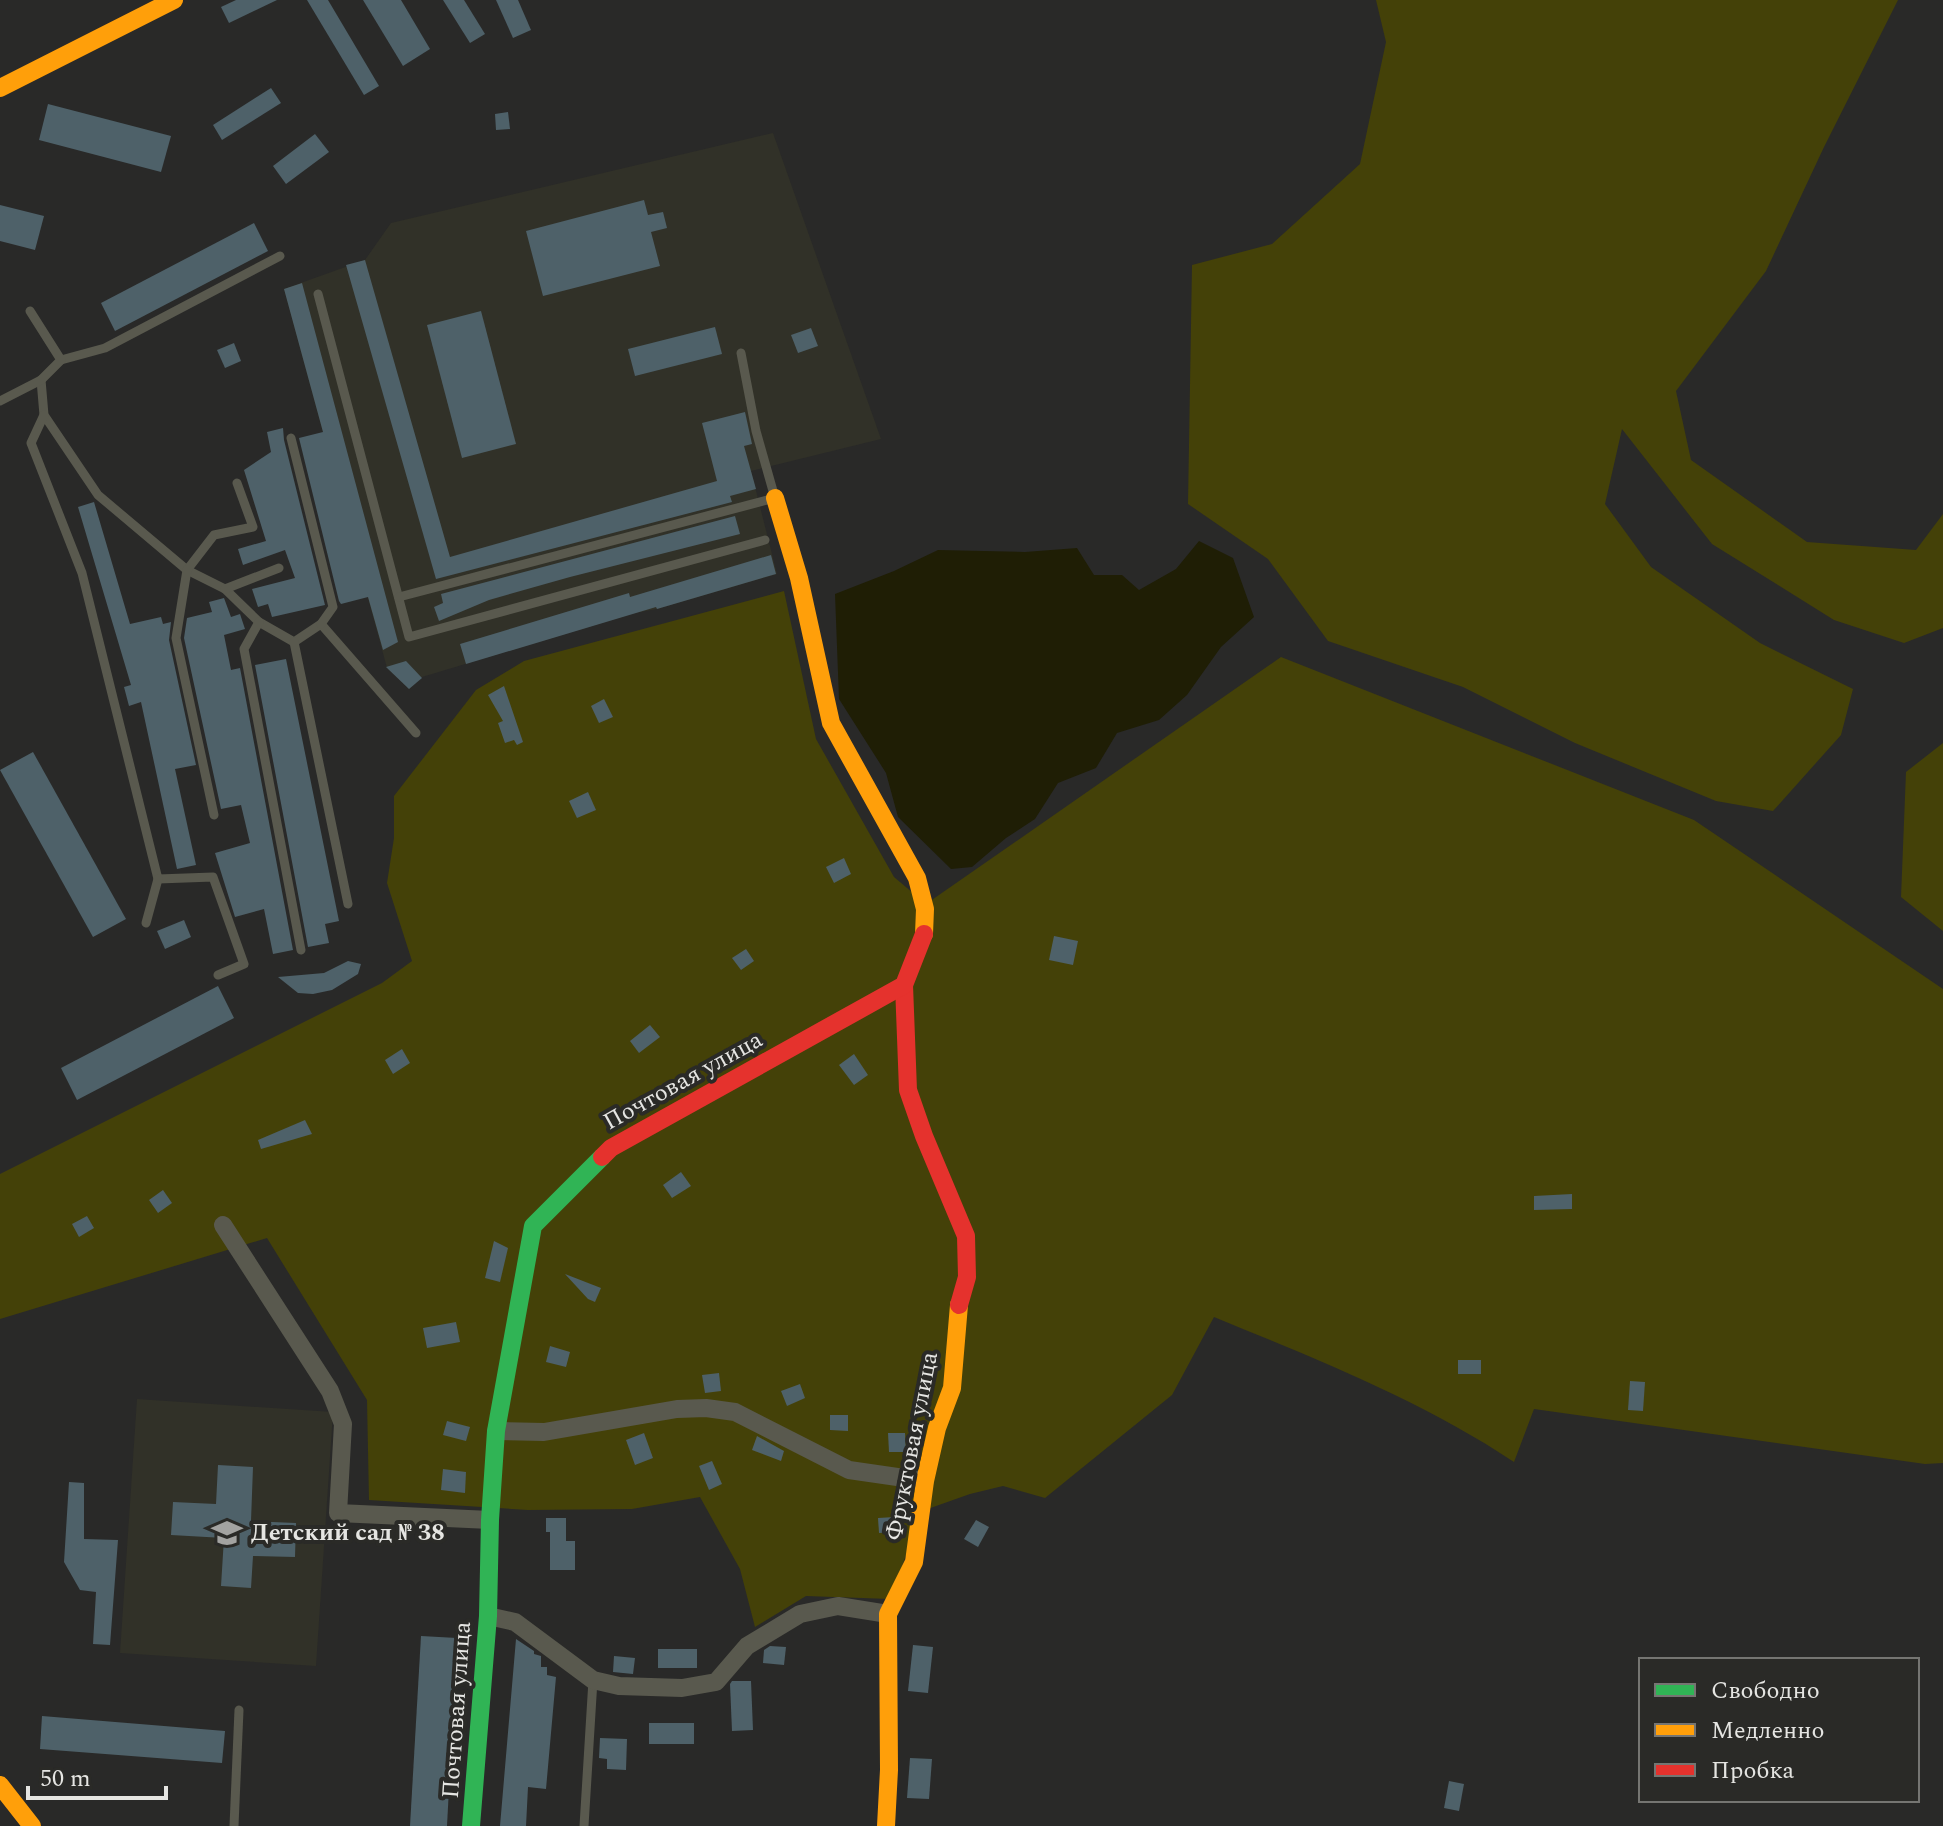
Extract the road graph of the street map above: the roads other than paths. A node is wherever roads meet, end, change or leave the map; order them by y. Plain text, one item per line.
1 (174, 0) edge
2 (0, 88) edge
3 (280, 256) dead end
4 (318, 294) dead end
5 (30, 311) dead end
6 (741, 353) dead end
7 (61, 360) junction
8 (41, 380) junction
9 (0, 401) edge
10 (44, 415) junction
11 (291, 438) dead end
12 (237, 483) dead end
13 (775, 498) junction
14 (765, 540) dead end
15 (279, 568) dead end
16 (187, 570) junction
17 (225, 589) junction
18 (399, 597) junction
19 (259, 622) junction
20 (321, 624) junction
21 (294, 642) junction
22 (416, 733) dead end
23 (214, 815) dead end
24 (158, 879) junction
25 (348, 904) dead end
26 (146, 923) dead end
27 (301, 950) dead end
28 (218, 975) dead end
29 (904, 985) junction
30 (223, 1225) dead end
31 (496, 1431) junction
32 (925, 1481) junction
33 (490, 1520) junction
34 (888, 1614) junction
35 (488, 1616) junction
36 (593, 1680) junction
37 (239, 1710) dead end
38 (0, 1785) edge
39 (32, 1826) edge
40 (234, 1826) edge
41 (471, 1826) edge
42 (584, 1826) edge
43 (886, 1826) edge

1 - 2 street
3 - 7 lane
4 - 18 lane
5 - 7 lane
6 - 13 lane
7 - 8 lane
8 - 9 lane
8 - 10 lane
10 - 16 lane
10 - 24 lane
11 - 20 lane
12 - 16 lane
13 - 18 lane
13 - 29 street
14 - 18 lane
15 - 17 lane
16 - 17 lane
16 - 23 lane
17 - 19 lane
19 - 21 lane
19 - 27 lane
20 - 21 lane
20 - 22 lane
21 - 25 lane
24 - 26 lane
24 - 28 lane
29 - 31 street, Почтовая улица
29 - 32 street, Фруктовая улица
30 - 33 street
31 - 32 street
31 - 33 street, Почтовая улица
32 - 34 street, Фруктовая улица
33 - 35 street, Почтовая улица
34 - 36 street
34 - 43 street, Фруктовая улица
35 - 36 street
35 - 41 street, Почтовая улица
36 - 42 lane
37 - 40 lane
38 - 39 street

